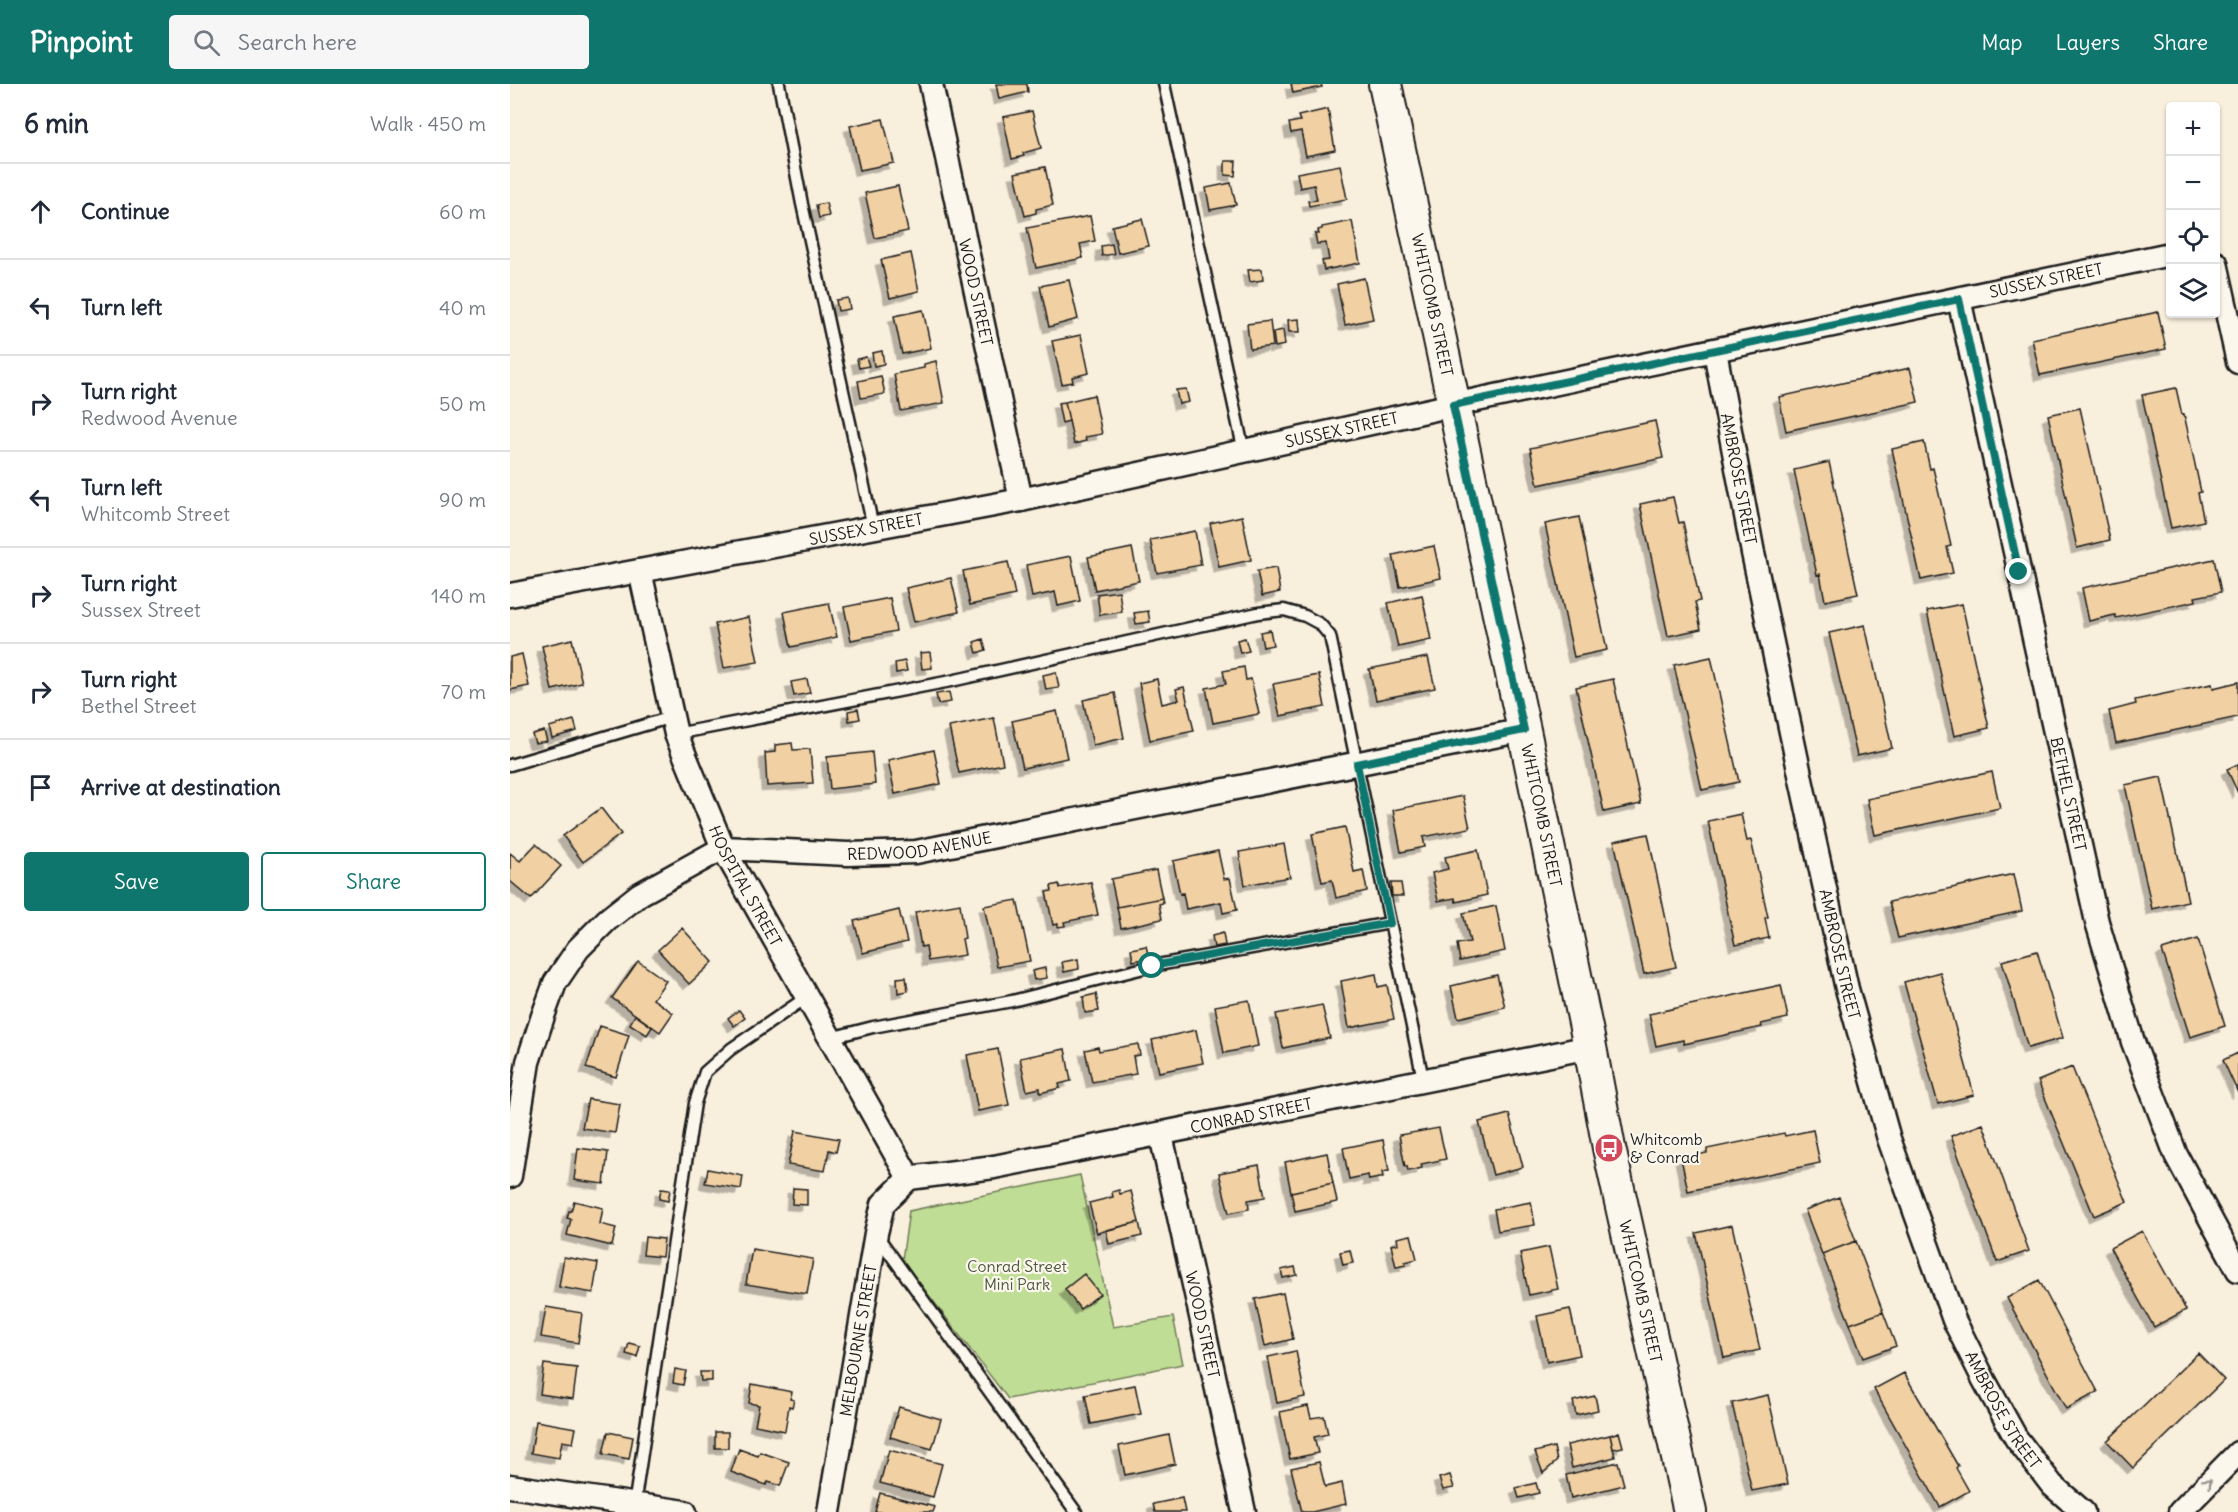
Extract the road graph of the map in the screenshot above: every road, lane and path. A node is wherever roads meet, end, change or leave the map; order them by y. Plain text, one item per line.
1 (779, 84) edge
2 (931, 84) edge
3 (1164, 84) edge
4 (1385, 84) edge
5 (2166, 255) edge
6 (2216, 264) edge
7 (1959, 299) junction
8 (1715, 351) junction
9 (2238, 362) edge
10 (1453, 405) junction
11 (1244, 452) junction
12 (1021, 500) junction
13 (873, 527) junction
14 (640, 571) junction
15 (510, 595) edge
16 (674, 726) junction
17 (1524, 730) junction
18 (1357, 764) junction
19 (510, 765) edge
20 (723, 849) junction
21 (1390, 923) junction
22 (807, 997) junction
23 (830, 1038) junction
24 (1590, 1047) junction
25 (1424, 1079) junction
26 (1161, 1134) junction
27 (510, 1176) edge
28 (909, 1178) junction
29 (876, 1233) junction
30 (2238, 1270) edge
31 (2238, 1453) edge
32 (510, 1485) edge
33 (634, 1508) edge
34 (685, 1512) edge
35 (829, 1512) edge
36 (1076, 1512) edge
37 (1244, 1512) edge
38 (1690, 1512) edge
39 (2083, 1512) edge
40 (2180, 1512) edge

1 - 13 lane
2 - 12 street, WOOD STREET
3 - 11 lane
4 - 10 street, WHITCOMB STREET
5 - 7 street, SUSSEX STREET
6 - 9 street
7 - 8 street, SUSSEX STREET
7 - 30 street, BETHEL STREET
8 - 10 street, SUSSEX STREET
8 - 39 street, AMBROSE STREET
10 - 11 street, SUSSEX STREET
10 - 17 street, WHITCOMB STREET
11 - 12 street, SUSSEX STREET
12 - 13 street, SUSSEX STREET
13 - 14 street, SUSSEX STREET
14 - 15 street, SUSSEX STREET
14 - 16 street, HOSPITAL STREET
16 - 18 lane
16 - 19 lane
16 - 20 street, HOSPITAL STREET
17 - 18 street, REDWOOD AVENUE
17 - 24 street, WHITCOMB STREET
18 - 20 street, REDWOOD AVENUE
18 - 21 lane
20 - 22 street, HOSPITAL STREET
20 - 27 street
21 - 23 lane
21 - 25 lane
22 - 23 street, HOSPITAL STREET
22 - 33 lane
23 - 28 street, HOSPITAL STREET
24 - 25 street, CONRAD STREET
24 - 38 street, WHITCOMB STREET
25 - 26 street, CONRAD STREET
26 - 28 street, CONRAD STREET
26 - 37 street, WOOD STREET
28 - 29 street, MELBOURNE STREET
29 - 35 street, MELBOURNE STREET
29 - 36 lane
40 -> 31 street
32 - 33 street
33 - 34 street

